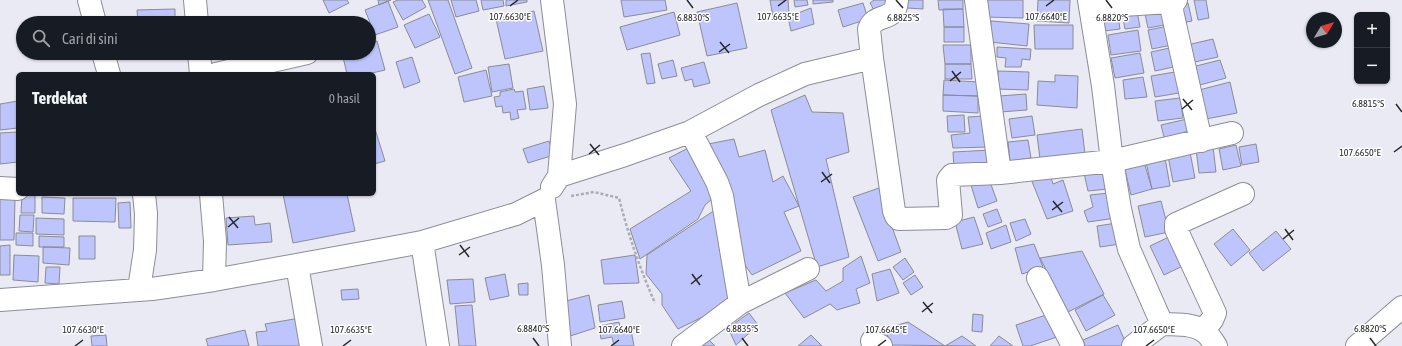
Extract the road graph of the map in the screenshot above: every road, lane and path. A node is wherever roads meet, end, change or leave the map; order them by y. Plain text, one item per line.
1 (89, 0) edge
2 (194, 0) edge
3 (552, 0) edge
4 (897, 0) edge
5 (976, 0) edge
6 (1173, 1) edge
7 (1089, 3) edge
8 (93, 16) edge
9 (196, 16) edge
10 (872, 58) junction
11 (105, 60) edge
12 (200, 60) edge
13 (277, 60) edge
14 (108, 72) edge
15 (201, 72) edge
16 (225, 72) edge
17 (1232, 133) dead end
18 (1201, 141) junction
19 (696, 142) dead end
20 (1112, 161) junction
21 (1000, 173) junction
22 (559, 176) junction
23 (0, 188) edge
24 (16, 189) edge
25 (1243, 194) dead end
26 (144, 196) edge
27 (211, 196) edge
28 (544, 200) junction
29 (422, 242) junction
30 (297, 265) junction
31 (808, 269) dead end
32 (1038, 278) dead end
33 (214, 280) junction
34 (139, 289) junction
35 (0, 300) edge
36 (655, 303) dead end
37 (740, 303) junction
38 (1402, 307) edge
39 (1162, 324) junction
40 (1209, 338) edge
41 (311, 346) edge
42 (438, 346) edge
43 (560, 346) edge
44 (684, 346) edge
45 (1073, 346) edge
46 (1133, 346) edge
47 (1357, 346) edge

1 - 8 street
2 - 9 street
3 - 22 street
4 - 10 street
5 - 21 street
6 - 7 street
6 - 18 street
7 - 20 street
10 - 21 street
10 - 22 street
11 - 14 street
12 - 15 street
13 - 16 street
17 - 18 street
18 - 20 street
19 - 37 street
20 - 21 street
20 - 39 street
22 - 28 street
23 - 24 street
25 - 40 street
26 - 34 street
27 - 33 street
28 - 29 street
28 - 36 path
28 - 43 street
29 - 30 street
29 - 42 street
30 - 33 street
30 - 41 street
31 - 37 street
32 - 45 street
33 - 34 street
34 - 35 street
37 - 44 street
38 - 47 street
39 - 40 street
39 - 46 street

